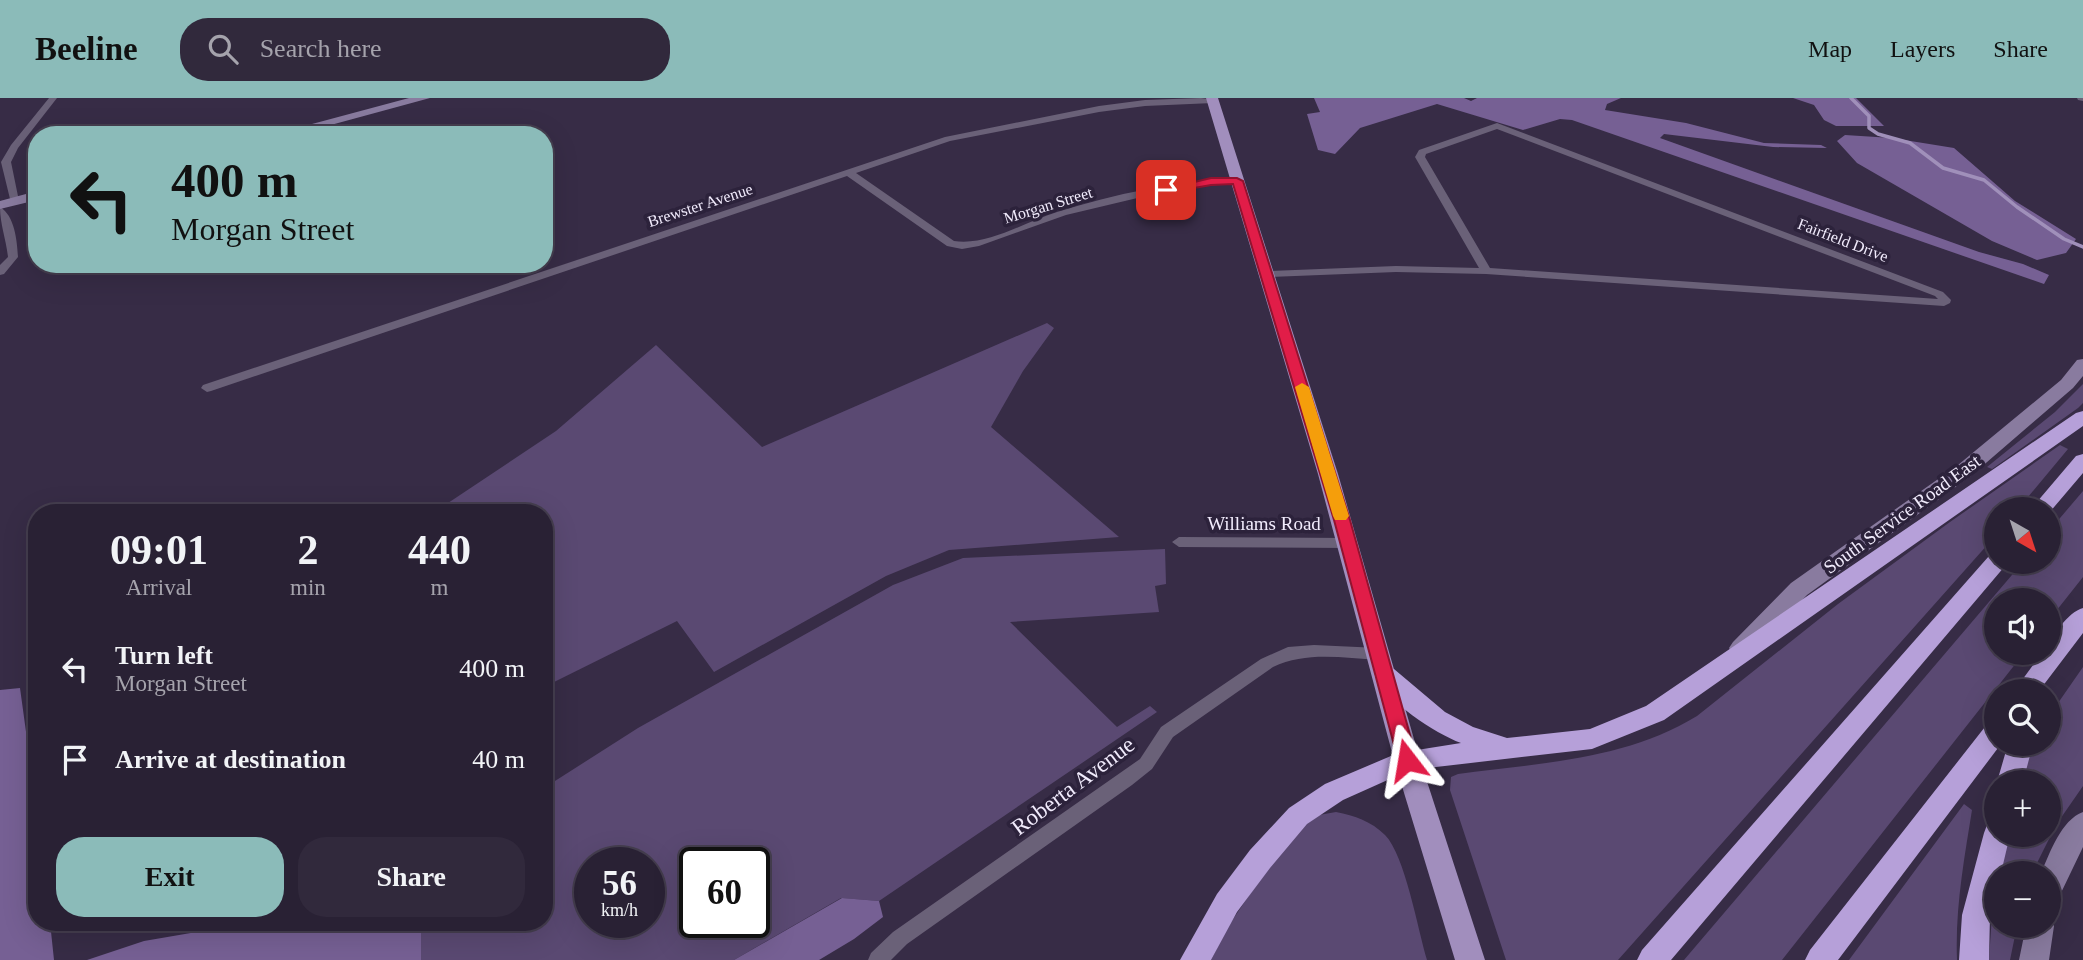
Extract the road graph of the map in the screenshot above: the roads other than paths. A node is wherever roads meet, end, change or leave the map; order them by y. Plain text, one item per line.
1 (53, 98) edge
2 (424, 98) edge
3 (1212, 99) edge
4 (31, 126) edge
5 (313, 126) edge
6 (28, 129) edge
7 (848, 172) junction
8 (1237, 181) junction
9 (28, 197) edge
10 (7, 203) edge
11 (0, 210) edge
12 (553, 271) edge
13 (1486, 271) junction
14 (0, 272) edge
15 (548, 273) edge
16 (1268, 274) junction
17 (2083, 364) edge
18 (207, 388) dead end
19 (2083, 416) edge
20 (2083, 460) edge
21 (2051, 497) edge
22 (1179, 542) dead end
23 (1349, 543) junction
24 (1986, 574) edge
25 (2083, 616) edge
26 (1383, 665) junction
27 (1723, 667) junction
28 (2038, 679) edge
29 (1516, 747) junction
30 (1984, 747) edge
31 (1407, 760) junction
32 (2083, 824) edge
33 (1993, 847) edge
34 (2060, 861) edge
35 (2038, 938) edge
36 (1469, 957) edge
37 (878, 960) edge
38 (1195, 960) edge
39 (1652, 960) edge
40 (1820, 960) edge
41 (1974, 960) edge
42 (2034, 960) edge

1 - 4 street
2 - 5 main road
3 - 7 street, Brewster Avenue
3 - 8 main road
6 - 10 street
7 - 8 street, Morgan Street
7 - 12 street, Brewster Avenue
8 - 16 main road
9 - 10 main road
11 - 14 street
13 - 13 street, Fairfield Drive
13 - 16 street, Fairfield Drive
15 - 18 street, Brewster Avenue
16 - 23 main road
17 - 27 main road, South Service Road East
19 - 27 highway
20 - 21 highway
22 - 23 street, Williams Road
23 - 26 main road
24 - 39 highway
25 - 28 highway
26 - 29 highway
26 - 31 main road
26 - 37 street, Roberta Avenue
27 - 29 highway
29 - 31 highway
30 - 40 highway
31 - 36 main road
31 - 38 highway
32 - 34 main road
33 - 41 highway
35 - 42 main road

